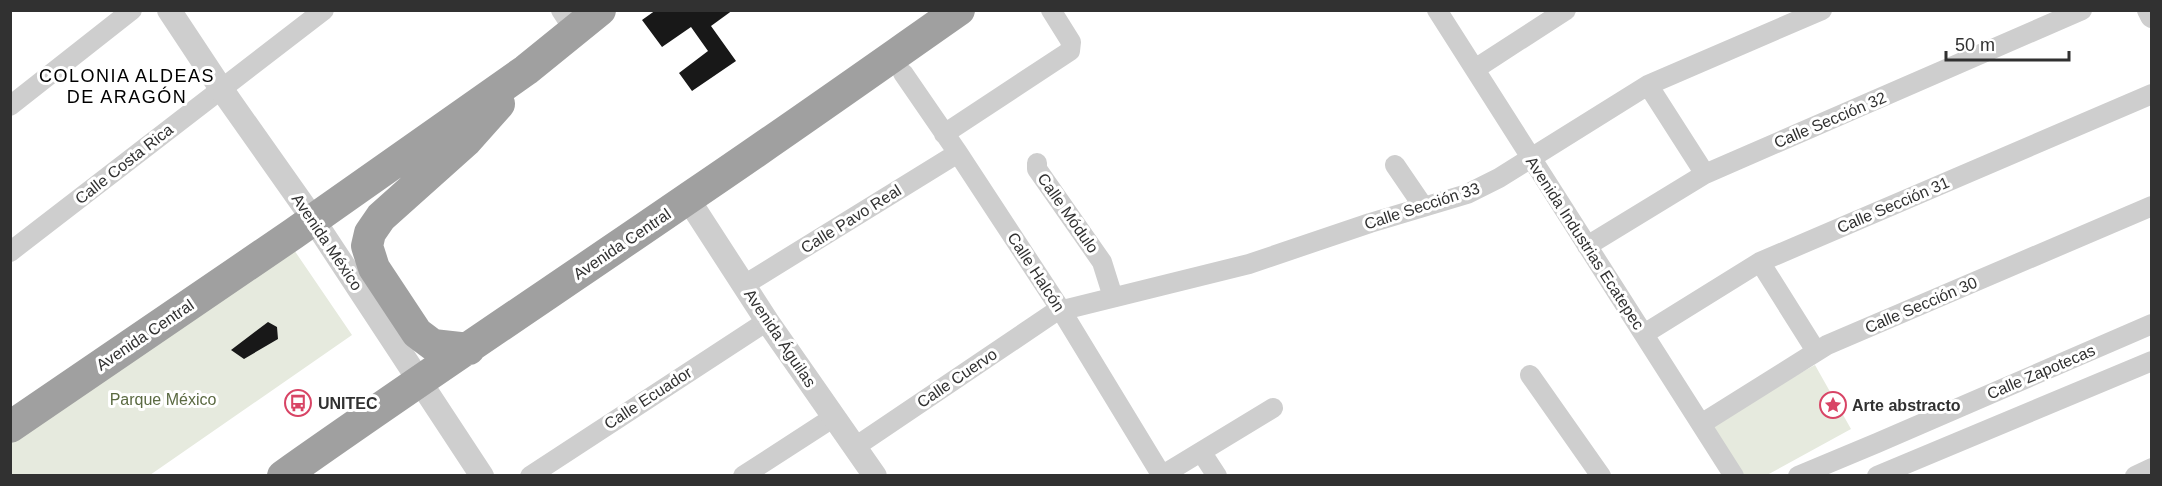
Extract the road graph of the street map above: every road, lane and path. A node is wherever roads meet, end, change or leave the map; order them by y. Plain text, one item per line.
1 (132, 10) edge
2 (169, 10) edge
3 (324, 10) edge
4 (600, 10) edge
5 (959, 10) edge
6 (1051, 10) edge
7 (1437, 10) edge
8 (1566, 10) edge
9 (1822, 10) edge
10 (2082, 10) edge
11 (2149, 10) edge
12 (2151, 16) edge
13 (568, 20) edge
14 (1475, 69) junction
15 (526, 70) junction
16 (903, 74) dead end
17 (1648, 85) junction
18 (222, 90) junction
19 (2151, 94) edge
20 (10, 106) edge
21 (944, 134) junction
22 (958, 153) junction
23 (1531, 158) junction
24 (1037, 163) dead end
25 (1395, 165) dead end
26 (1705, 174) junction
27 (688, 199) junction
28 (1423, 206) junction
29 (2151, 206) edge
30 (313, 219) junction
31 (1587, 246) junction
32 (10, 252) edge
33 (1760, 262) junction
34 (744, 285) junction
35 (1113, 297) junction
36 (1061, 310) junction
37 (767, 321) junction
38 (2151, 324) edge
39 (1644, 334) junction
40 (469, 349) junction
41 (1816, 351) junction
42 (2151, 361) edge
43 (1530, 375) dead end
44 (419, 380) junction
45 (1272, 408) dead end
46 (834, 417) junction
47 (14, 418) edge
48 (1701, 424) junction
49 (1877, 443) junction
50 (855, 447) junction
51 (1202, 453) junction
52 (2151, 468) edge
53 (1889, 473) edge
54 (1162, 475) edge
55 (283, 476) edge
56 (482, 476) edge
57 (530, 476) edge
58 (743, 476) edge
59 (875, 476) edge
60 (1217, 476) edge
61 (1601, 476) edge
62 (1734, 476) edge
63 (1798, 476) edge
64 (2135, 476) edge

1 - 20 street
2 - 18 street, Avenida México
3 - 18 street, Calle Costa Rica
4 - 13 highway, Avenida Central
5 - 27 highway, Avenida Central
6 - 21 street
7 - 14 street, Avenida Industrias Ecatepec
8 - 14 street
9 - 17 street, Calle Sección 33
10 - 26 street, Calle Sección 32
11 - 12 street
13 - 15 highway, Avenida Central
14 - 23 street, Avenida Industrias Ecatepec
15 - 30 highway, Avenida Central
15 - 40 highway
16 - 21 street, Calle Halcón
17 - 23 street, Calle Sección 33
17 - 26 street
18 - 30 street, Avenida México
18 - 32 street, Calle Costa Rica
19 - 33 street, Calle Sección 31
21 - 22 street, Calle Halcón
22 - 34 street, Calle Pavo Real
22 - 36 street, Calle Halcón
23 - 28 street, Calle Sección 33
23 - 31 street, Avenida Industrias Ecatepec
24 - 35 street, Calle Módulo
25 - 28 street
26 - 31 street, Calle Sección 32
27 - 34 street, Avenida Águilas
27 - 40 highway, Avenida Central
28 - 35 street, Calle Sección 33
29 - 41 street, Calle Sección 30
30 - 44 street, Avenida México
30 - 47 highway, Avenida Central
31 - 39 street, Avenida Industrias Ecatepec
33 - 39 street, Calle Sección 31
33 - 41 street
34 - 37 street, Avenida Águilas
35 - 36 street, Calle Sección 33
36 - 50 street, Calle Cuervo
36 - 54 street, Calle Halcón
37 - 46 street, Avenida Águilas
37 - 57 street, Calle Ecuador
38 - 49 street, Calle Zapotecas
39 - 48 street, Avenida Industrias Ecatepec
40 - 44 highway, Avenida Central
41 - 48 street, Calle Sección 30
42 - 53 street, Calle Zapotecas
43 - 61 street
44 - 55 highway, Avenida Central
44 - 56 street, Avenida México
45 - 51 street
46 - 50 street, Avenida Águilas
46 - 58 street
48 - 62 street, Avenida Industrias Ecatepec
49 - 53 street
49 - 63 street, Calle Zapotecas
50 - 59 street, Avenida Águilas
51 - 54 street
51 - 60 street
52 - 64 street

